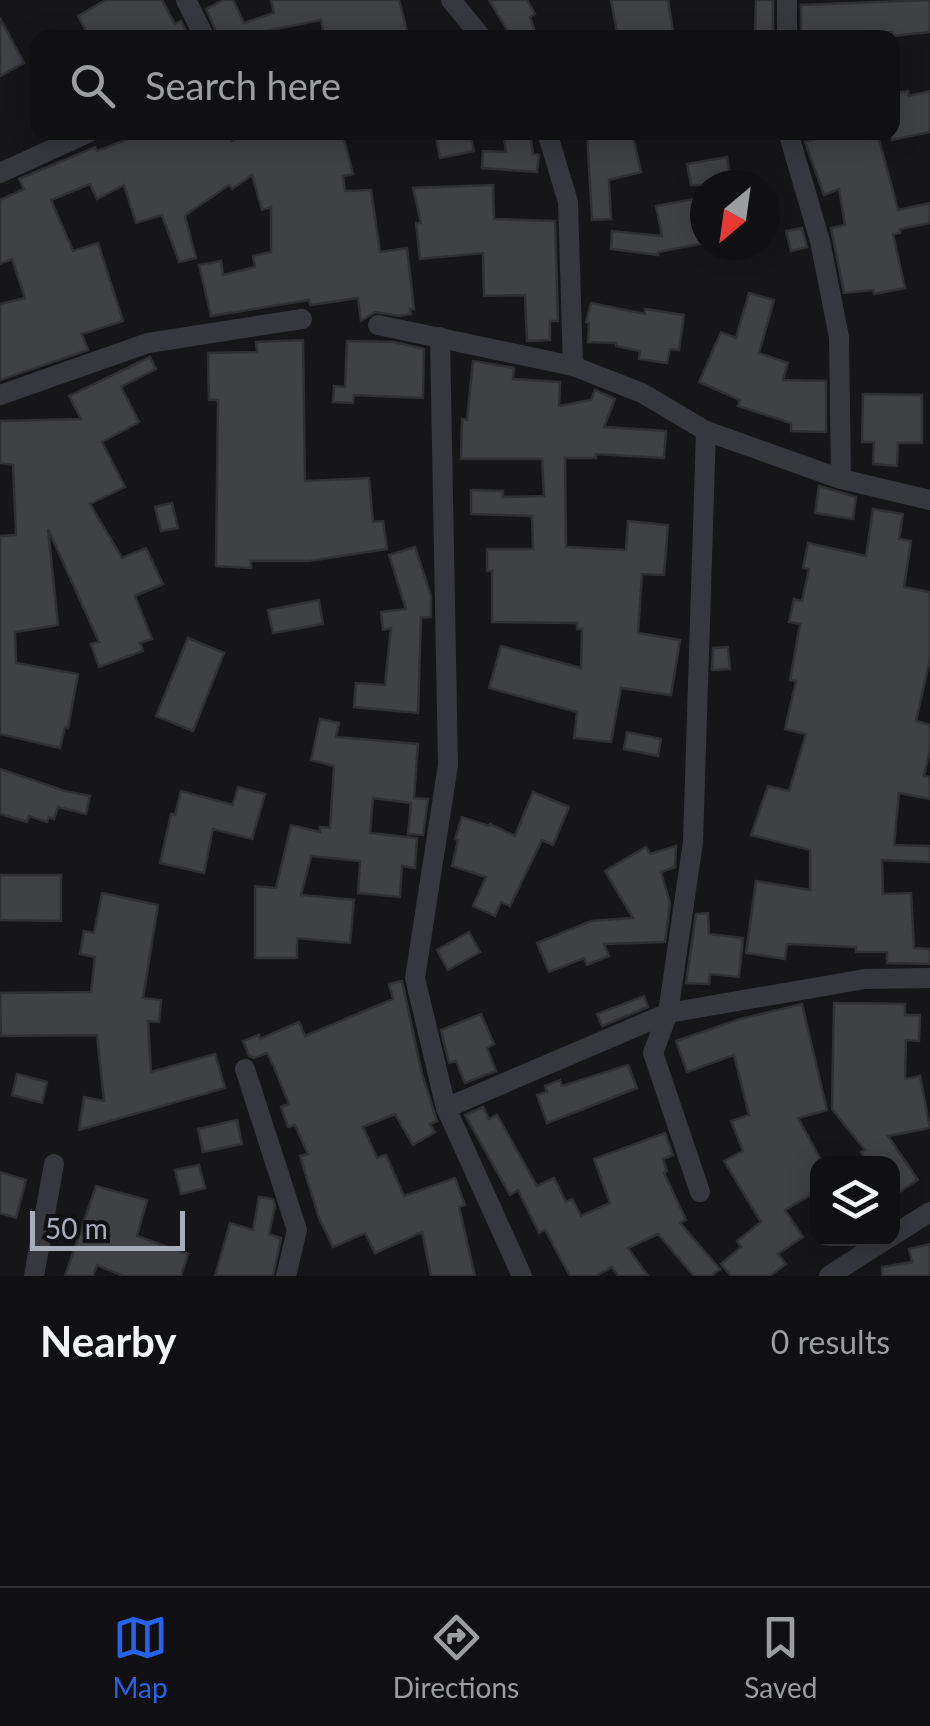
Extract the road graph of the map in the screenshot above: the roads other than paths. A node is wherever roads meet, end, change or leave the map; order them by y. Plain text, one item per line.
1 (186, 0) edge
2 (451, 0) edge
3 (786, 0) edge
4 (201, 30) edge
5 (475, 30) edge
6 (787, 30) edge
7 (73, 140) edge
8 (549, 140) edge
9 (790, 140) edge
10 (0, 174) edge
11 (302, 319) dead end
12 (378, 325) dead end
13 (440, 337) junction
14 (573, 366) junction
15 (0, 395) edge
16 (706, 431) junction
17 (840, 479) junction
18 (930, 500) edge
19 (930, 978) edge
20 (668, 1013) junction
21 (245, 1069) dead end
22 (446, 1108) junction
23 (54, 1164) dead end
24 (700, 1192) dead end
25 (930, 1212) edge
26 (900, 1231) edge
27 (876, 1246) edge
28 (34, 1276) edge
29 (286, 1276) edge
30 (522, 1276) edge
31 (828, 1276) edge

1 - 4 street
2 - 5 street
3 - 6 street
7 - 10 street
8 - 14 street
9 - 17 street
11 - 15 street
12 - 13 street
13 - 14 street
13 - 22 street
14 - 16 street
16 - 17 street
16 - 20 street
17 - 18 street
19 - 20 street
20 - 22 street
20 - 24 street
21 - 29 street
22 - 30 street
23 - 28 street
25 - 26 street
27 - 31 street

